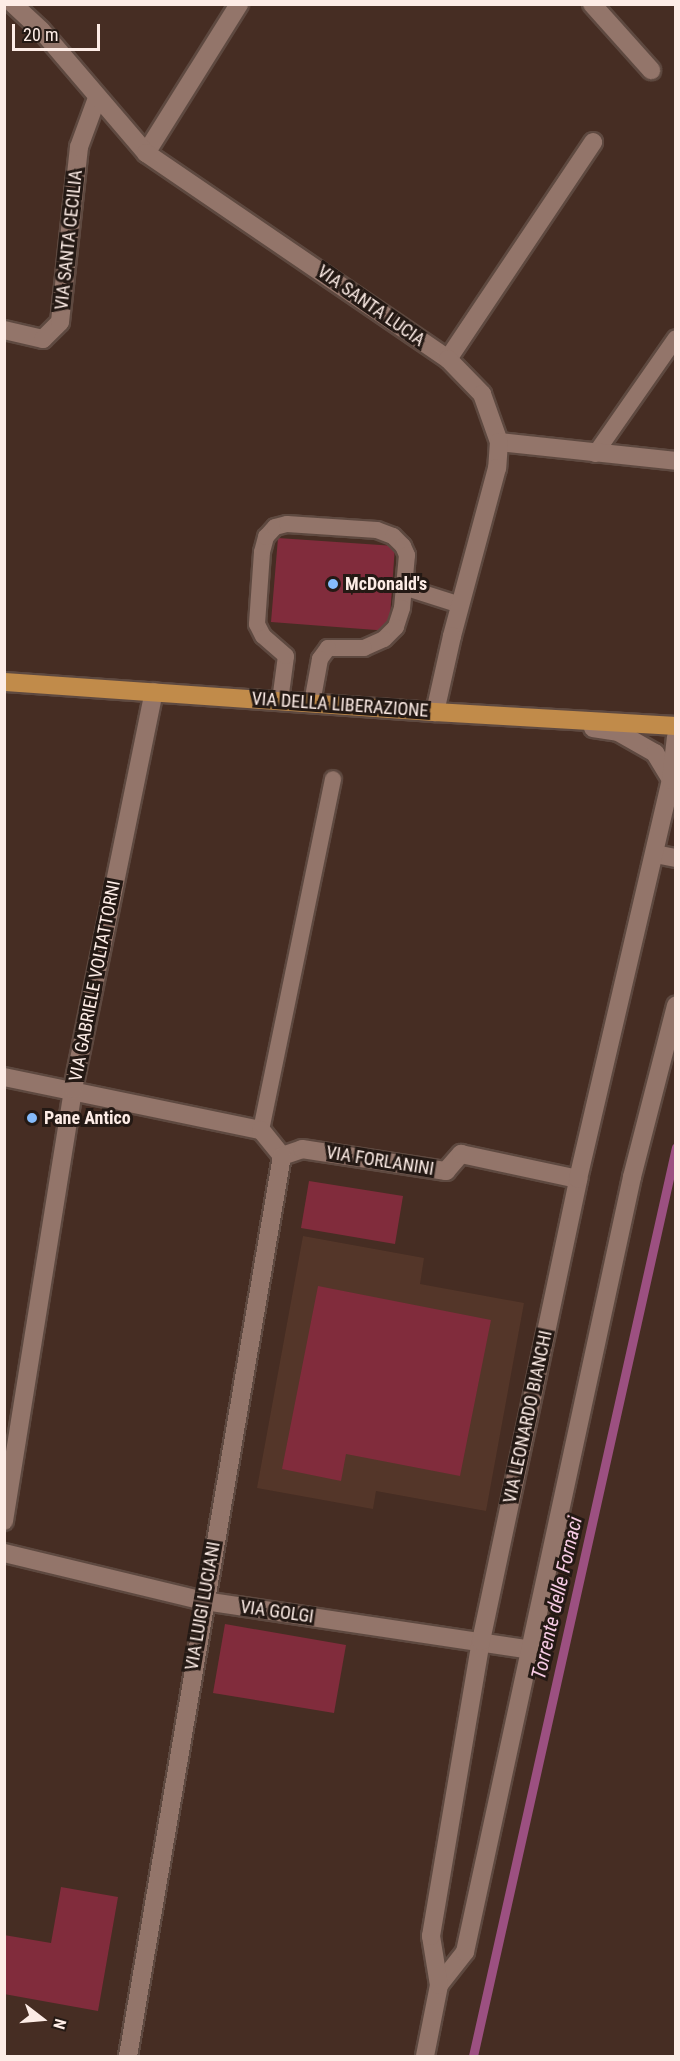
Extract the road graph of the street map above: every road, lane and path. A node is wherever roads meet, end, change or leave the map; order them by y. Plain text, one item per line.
1 (13, 4) edge
2 (239, 4) edge
3 (592, 4) edge
4 (651, 70) dead end
5 (97, 98) junction
6 (593, 142) dead end
7 (146, 153) junction
8 (4, 330) edge
9 (675, 338) edge
10 (448, 359) junction
11 (499, 442) junction
12 (595, 454) junction
13 (675, 461) edge
14 (404, 587) junction
15 (460, 605) junction
16 (4, 682) edge
17 (154, 692) junction
18 (280, 701) junction
19 (312, 703) junction
20 (435, 712) junction
21 (535, 718) junction
22 (675, 726) edge
23 (675, 737) edge
24 (333, 779) dead end
25 (671, 780) junction
26 (655, 854) junction
27 (675, 858) edge
28 (675, 1006) edge
29 (4, 1077) edge
30 (73, 1089) junction
31 (261, 1130) junction
32 (282, 1156) junction
33 (578, 1179) junction
34 (4, 1521) edge
35 (4, 1552) edge
36 (204, 1601) junction
37 (481, 1641) junction
38 (531, 1650) junction
39 (440, 1985) junction
40 (128, 2056) edge
41 (425, 2056) edge

1 - 5 street, VIA SANTA LUCIA
2 - 7 street
3 - 4 street
5 - 7 street, VIA SANTA LUCIA
5 - 8 street, VIA SANTA CECILIA
6 - 10 street
7 - 10 street, VIA SANTA LUCIA
9 - 12 lane
10 - 11 street, VIA SANTA LUCIA
11 - 12 street
11 - 15 street, VIA SANTA LUCIA
12 - 13 street
14 - 15 lane
14 - 18 lane
14 - 19 lane
15 - 20 street, VIA SANTA LUCIA
16 - 17 main road, VIA DELLA LIBERAZIONE
17 - 18 main road, VIA DELLA LIBERAZIONE
17 - 30 street, VIA GABRIELE VOLTATTORNI
18 - 19 main road, VIA DELLA LIBERAZIONE
19 - 20 main road, VIA DELLA LIBERAZIONE
20 - 21 main road, VIA DELLA LIBERAZIONE
21 - 22 main road, VIA DELLA LIBERAZIONE
21 - 25 street
23 - 25 street, VIA LEONARDO BIANCHI
24 - 31 lane
25 - 26 street, VIA LEONARDO BIANCHI
26 - 27 street
26 - 33 street, VIA LEONARDO BIANCHI
28 - 38 street, VIA LEONARDO BIANCHI
29 - 30 street
30 - 31 street
30 - 34 street, VIA GABRIELE VOLTATTORNI
31 - 32 street
32 - 33 street, VIA FORLANINI
32 - 36 street, VIA LUIGI LUCIANI
33 - 37 street, VIA LEONARDO BIANCHI
35 - 36 street, VIA GOLGI
36 - 37 street, VIA GOLGI
36 - 40 street, VIA LUIGI LUCIANI
37 - 38 street, VIA GOLGI
37 - 39 street, VIA LEONARDO BIANCHI
38 - 39 street, VIA LEONARDO BIANCHI
39 - 41 street, VIA LEONARDO BIANCHI

